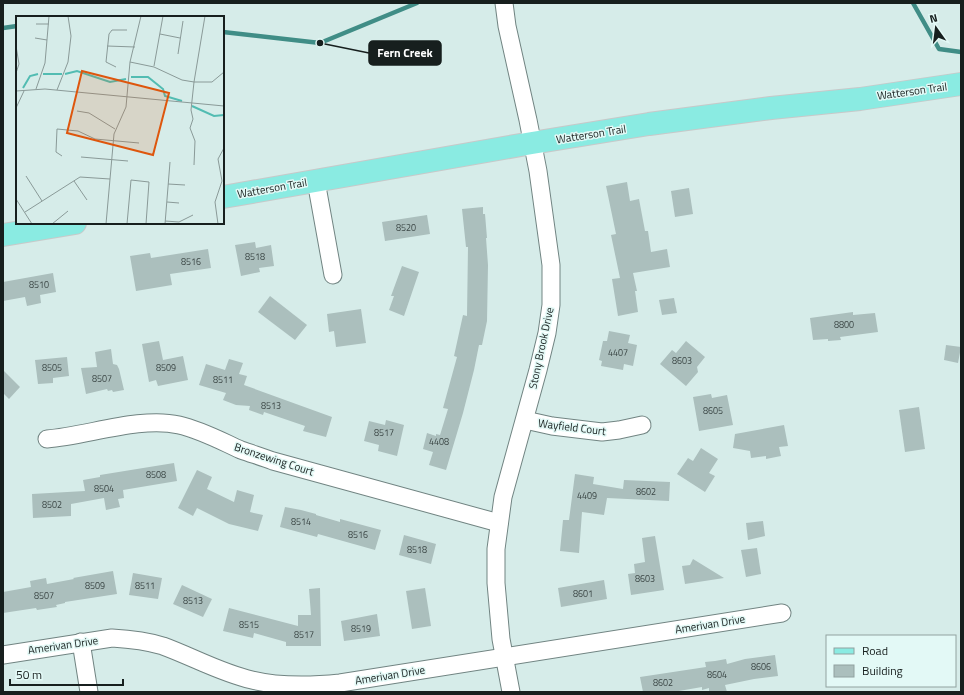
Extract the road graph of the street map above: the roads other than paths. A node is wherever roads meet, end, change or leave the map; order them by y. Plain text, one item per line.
1 (504, 3) edge
2 (961, 84) edge
3 (532, 143) junction
4 (316, 180) junction
5 (224, 197) edge
6 (69, 224) edge
7 (3, 235) edge
8 (333, 275) dead end
9 (525, 420) junction
10 (642, 425) dead end
11 (47, 440) dead end
12 (500, 524) junction
13 (782, 613) dead end
14 (81, 642) junction
15 (3, 655) edge
16 (505, 656) junction
17 (89, 692) edge
18 (511, 692) edge

1 - 3 street, Stony Brook Drive
2 - 3 main road, Watterson Trail
3 - 4 main road, Watterson Trail
3 - 9 street, Stony Brook Drive
4 - 5 main road, Watterson Trail
4 - 8 street
6 - 7 main road
9 - 10 street, Wayfield Court
9 - 12 street, Stony Brook Drive
11 - 12 street, Bronzewing Court
12 - 16 street, Stony Brook Drive
13 - 16 street, Amerivan Drive
14 - 15 street, Amerivan Drive
14 - 16 street, Amerivan Drive
14 - 17 street
16 - 18 street, Stony Brook Drive

